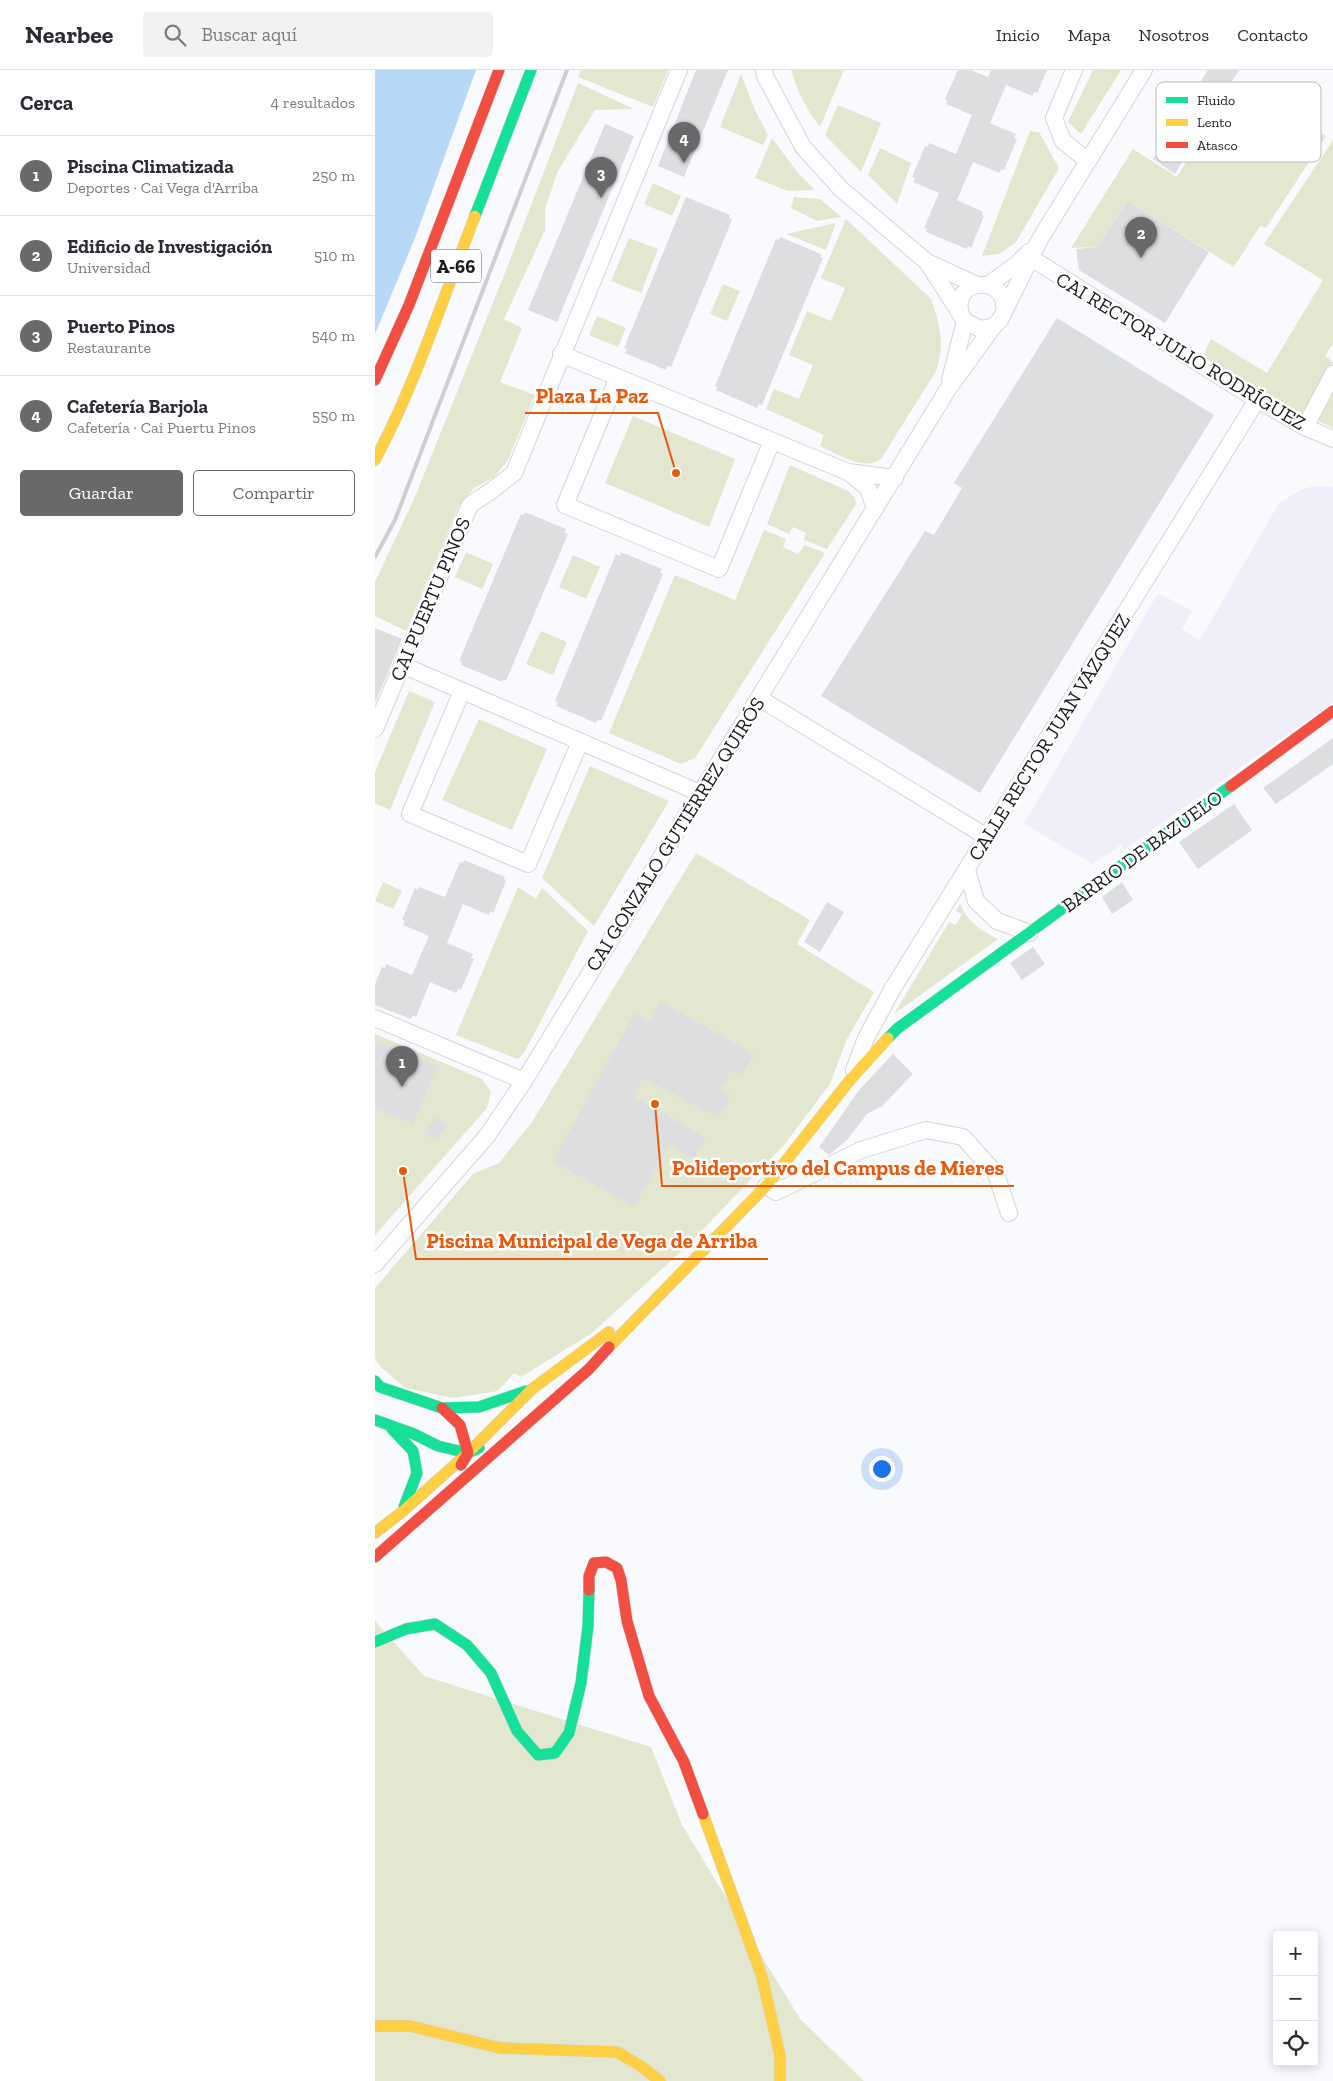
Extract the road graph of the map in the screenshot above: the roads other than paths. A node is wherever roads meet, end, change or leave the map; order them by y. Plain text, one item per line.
1 (499, 70) edge
2 (531, 70) edge
3 (679, 70) edge
4 (764, 70) edge
5 (1074, 70) edge
6 (1144, 70) edge
7 (1088, 161) junction
8 (1040, 239) junction
9 (1031, 258) junction
10 (927, 262) junction
11 (982, 285) junction
12 (1005, 310) junction
13 (963, 317) junction
14 (993, 326) junction
15 (561, 354) junction
16 (1333, 374) edge
17 (619, 377) junction
18 (375, 380) edge
19 (948, 389) junction
20 (1257, 400) junction
21 (1305, 428) junction
22 (1333, 439) edge
23 (772, 440) junction
24 (375, 460) edge
25 (849, 472) junction
26 (895, 478) junction
27 (875, 509) junction
28 (402, 665) junction
29 (462, 691) junction
30 (759, 698) junction
31 (1333, 712) edge
32 (375, 729) edge
33 (580, 742) junction
34 (700, 793) junction
35 (987, 838) junction
36 (967, 870) junction
37 (1030, 933) junction
38 (375, 1018) edge
39 (850, 1080) junction
40 (524, 1081) junction
41 (766, 1186) junction
42 (1009, 1213) dead end
43 (376, 1264) edge
44 (655, 1299) junction
45 (375, 1381) edge
46 (532, 1389) junction
47 (442, 1408) junction
48 (543, 1410) junction
49 (375, 1420) edge
50 (387, 1424) junction
51 (468, 1453) junction
52 (427, 1510) junction
53 (403, 1511) junction
54 (375, 1533) edge
55 (375, 1549) edge
56 (375, 1557) edge
57 (375, 1642) edge
58 (375, 2026) edge
59 (660, 2081) edge
60 (780, 2081) edge

1 - 18 main road, A-66
2 - 24 main road, A-66
3 - 15 street, CAI PUERTU PINOS
4 - 10 street
5 - 7 street
6 - 7 street
7 - 8 street
8 - 9 street, CAI GONZALO GUTIÉRREZ QUIRÓS
8 - 11 street
9 - 12 street, CAI GONZALO GUTIÉRREZ QUIRÓS
9 - 20 street, CAI RECTOR JULIO RODRÍGUEZ
10 - 11 street
10 - 13 street
11 - 12 street
11 - 13 street, CAI GONZALO GUTIÉRREZ QUIRÓS
12 - 14 street, CAI GONZALO GUTIÉRREZ QUIRÓS
13 - 14 street
13 - 19 street, CAI GONZALO GUTIÉRREZ QUIRÓS
14 - 19 street, CAI GONZALO GUTIÉRREZ QUIRÓS
15 - 17 street
15 - 28 street, CAI PUERTU PINOS
16 - 21 street
17 - 23 street
17 - 23 street
19 - 26 street, CAI GONZALO GUTIÉRREZ QUIRÓS
20 - 21 street, CAI RECTOR JULIO RODRÍGUEZ
20 - 35 street, CALLE RECTOR JUAN VÁZQUEZ
21 - 22 street, CAI RECTOR JULIO RODRÍGUEZ
23 - 25 street
25 - 26 street
25 - 27 street
26 - 27 street, CAI GONZALO GUTIÉRREZ QUIRÓS
27 - 30 street, CAI GONZALO GUTIÉRREZ QUIRÓS
28 - 29 street
28 - 32 street, CAI PUERTU PINOS
29 - 33 street
29 - 33 street
30 - 34 street, CAI GONZALO GUTIÉRREZ QUIRÓS
30 - 35 street
31 - 37 main road, BARRIO DE BAZUELO
33 - 34 street
34 - 40 street, CAI GONZALO GUTIÉRREZ QUIRÓS
35 - 36 street, CALLE RECTOR JUAN VÁZQUEZ
36 - 37 street
36 - 39 street, CALLE RECTOR JUAN VÁZQUEZ
37 - 39 main road, BARRIO DE BAZUELO
38 - 40 street
39 - 41 main road
40 - 43 street, CAI GONZALO GUTIÉRREZ QUIRÓS
41 - 42 street
41 - 44 main road
44 - 46 main road
44 - 48 main road
45 - 47 main road
46 - 47 main road
46 - 51 main road
47 - 51 main road
48 - 51 main road
48 - 52 main road
49 - 50 main road
50 - 51 main road
50 - 53 main road
51 - 52 main road
51 - 53 main road
52 - 56 main road
53 - 54 main road
53 - 55 main road
57 - 60 main road
58 - 59 main road

